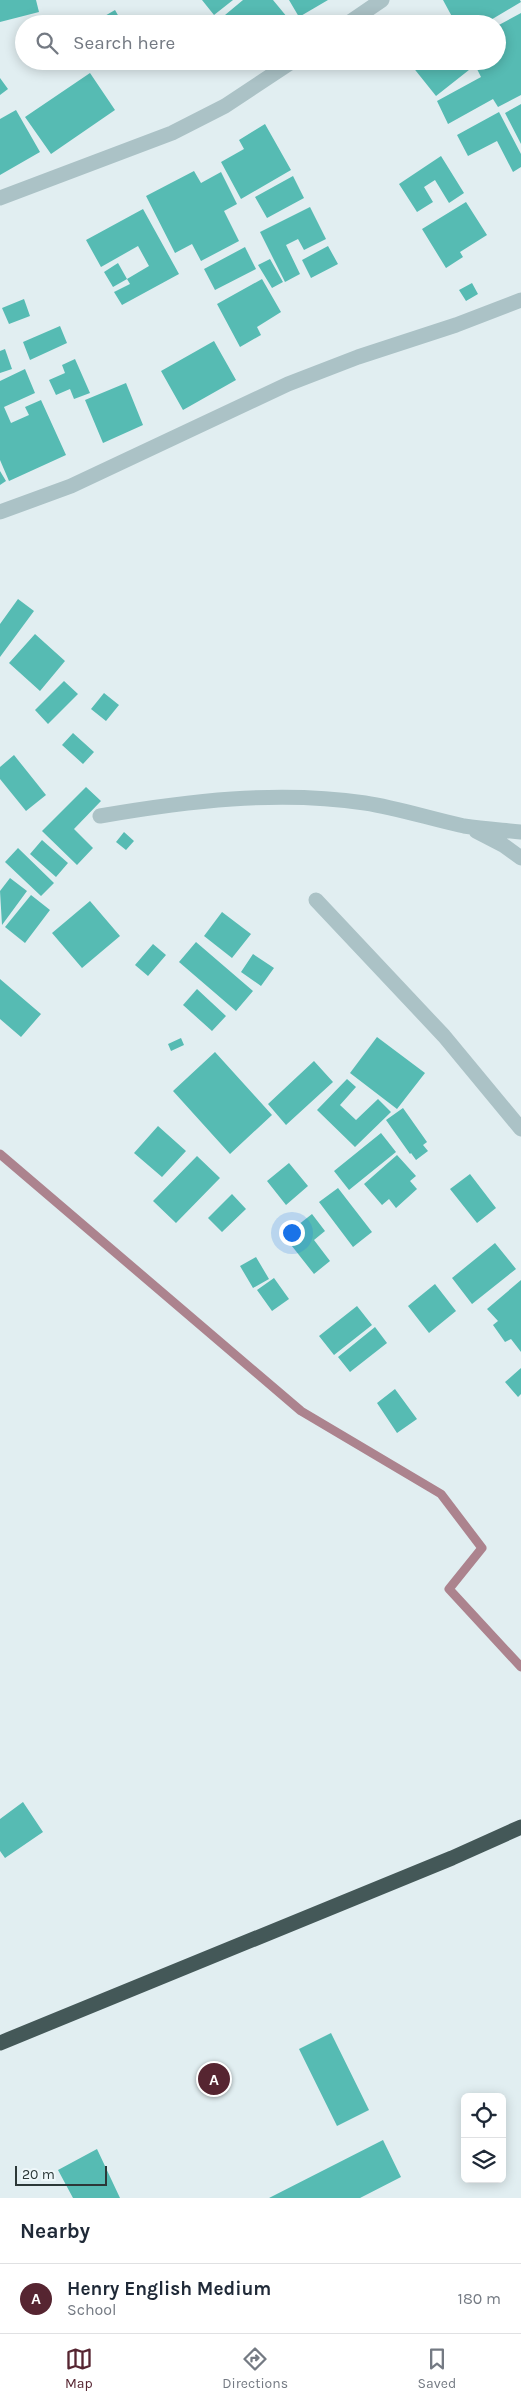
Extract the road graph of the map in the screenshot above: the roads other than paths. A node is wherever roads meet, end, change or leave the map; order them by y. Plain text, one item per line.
1 (382, 0) edge
2 (360, 15) edge
3 (280, 70) edge
4 (0, 198) edge
5 (521, 300) edge
6 (0, 512) edge
7 (100, 816) dead end
8 (466, 826) junction
9 (521, 832) edge
10 (521, 858) edge
11 (316, 900) dead end
12 (521, 1129) edge
13 (521, 1827) edge
14 (0, 2043) edge

1 - 2 street
3 - 4 street
5 - 6 street
7 - 8 street
8 - 9 street
8 - 10 street
11 - 12 street
13 - 14 highway

